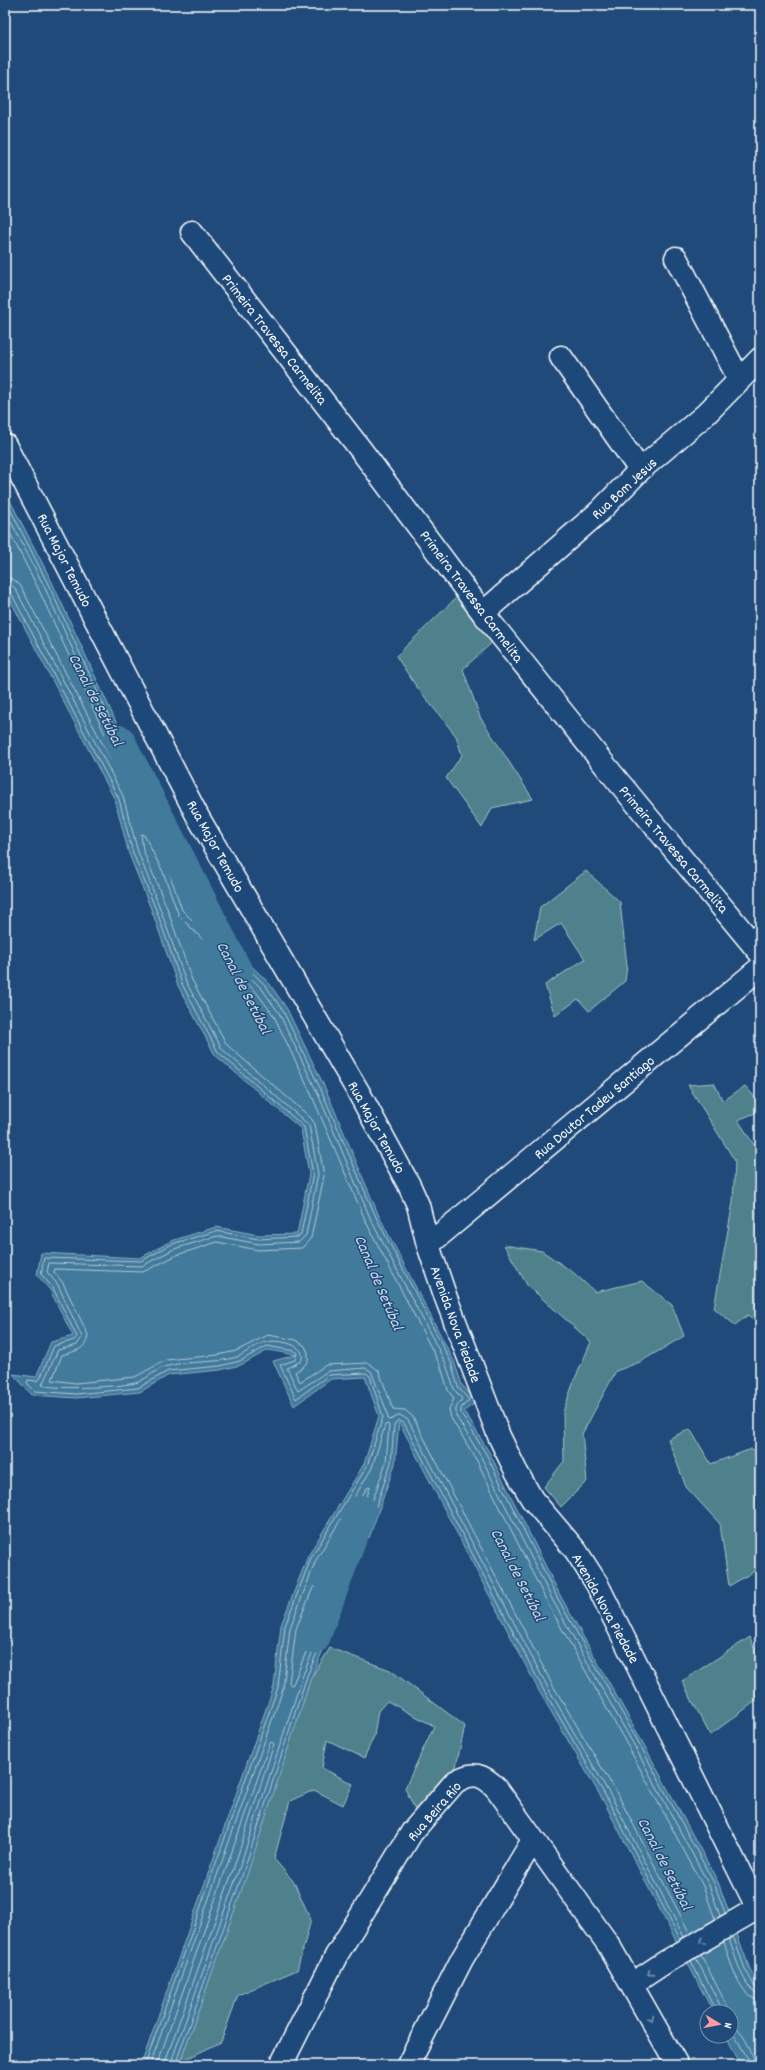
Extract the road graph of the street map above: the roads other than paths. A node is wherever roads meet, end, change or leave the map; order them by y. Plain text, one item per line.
1 (192, 232) dead end
2 (676, 258) dead end
3 (561, 357) dead end
4 (760, 359) edge
5 (739, 379) junction
6 (5, 445) edge
7 (640, 470) junction
8 (483, 613) junction
9 (760, 953) edge
10 (760, 968) edge
11 (428, 1245) junction
12 (533, 1840) junction
13 (759, 1910) edge
14 (632, 1984) junction
15 (281, 2065) edge
16 (408, 2065) edge
17 (677, 2065) edge

1 - 8 street, Primeira Travessa Carmelita
2 - 5 street
3 - 7 street
4 - 5 street, Rua Bom Jesus
5 - 7 street, Rua Bom Jesus
6 - 11 street, Rua Major Temudo
7 - 8 street, Rua Bom Jesus
8 - 9 street, Primeira Travessa Carmelita
10 - 11 street, Rua Doutor Tadeu Santiago
11 - 13 street, Avenida Nova Piedade
12 - 14 street, Rua Beira Rio
12 - 15 street, Rua Beira Rio
12 - 16 street
13 -> 14 street, Avenida Nova Piedade
14 -> 17 street

